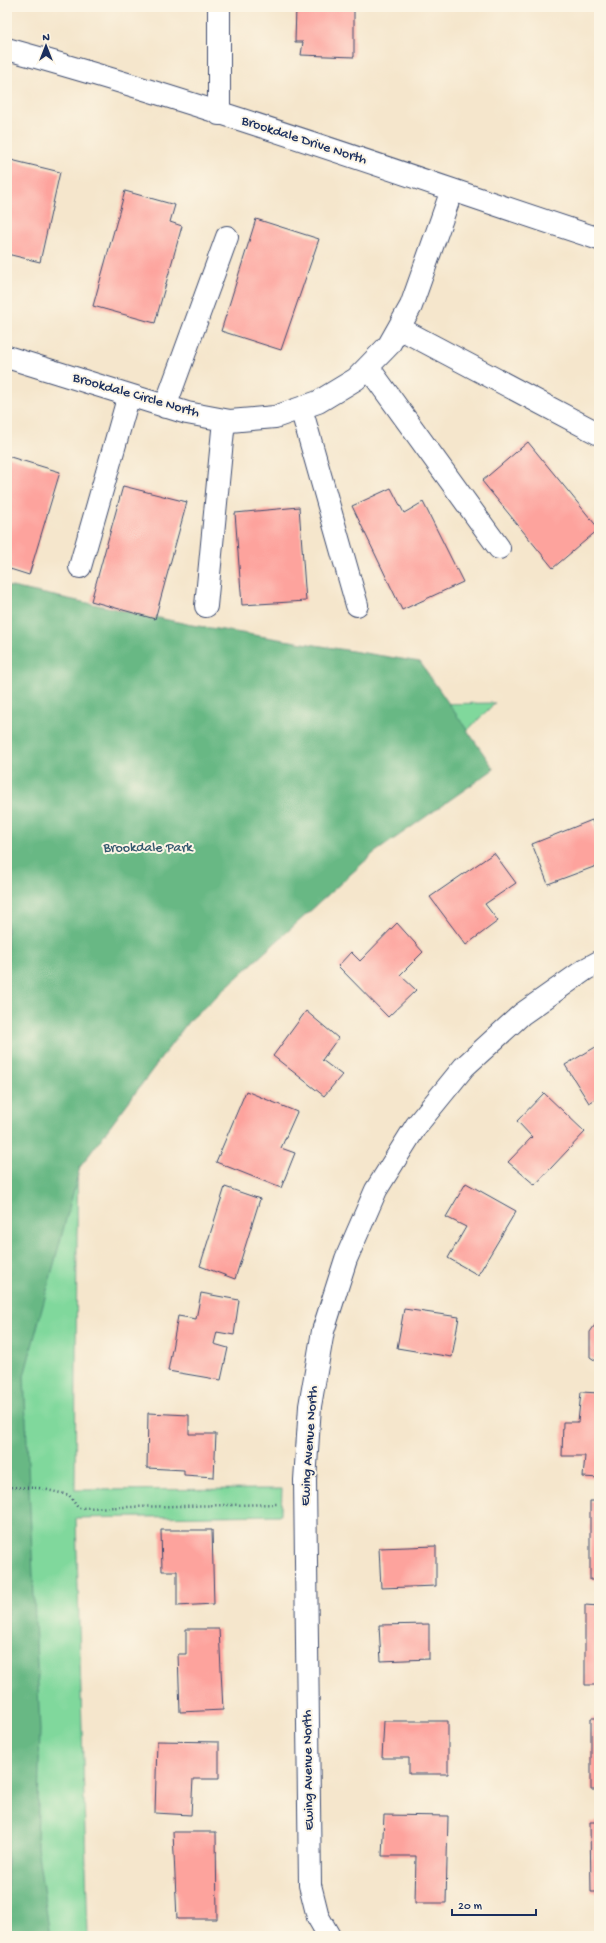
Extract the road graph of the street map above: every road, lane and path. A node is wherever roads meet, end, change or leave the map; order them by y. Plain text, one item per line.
1 (219, 7) edge
2 (7, 49) edge
3 (219, 114) junction
4 (452, 190) junction
5 (227, 237) dead end
6 (599, 239) edge
7 (399, 328) junction
8 (7, 357) edge
9 (368, 367) junction
10 (129, 395) junction
11 (165, 406) junction
12 (301, 408) junction
13 (224, 420) junction
14 (599, 434) edge
15 (499, 548) dead end
16 (80, 567) dead end
17 (357, 605) dead end
18 (206, 606) dead end
19 (599, 962) edge
20 (7, 1487) edge
21 (306, 1504) junction
22 (330, 1936) edge

1 - 3 street
2 - 3 street, Brookdale Drive North
3 - 4 street, Brookdale Drive North
4 - 6 street, Brookdale Drive North
4 - 7 street, Brookdale Circle North
5 - 11 street
7 - 9 street, Brookdale Circle North
7 - 14 street
8 - 10 street, Brookdale Circle North
9 - 12 street, Brookdale Circle North
9 - 15 street
10 - 11 street, Brookdale Circle North
10 - 16 street
11 - 13 street, Brookdale Circle North
12 - 13 street, Brookdale Circle North
12 - 17 street
13 - 18 street
19 - 21 street, Ewing Avenue North
20 - 21 path
21 - 22 street, Ewing Avenue North

